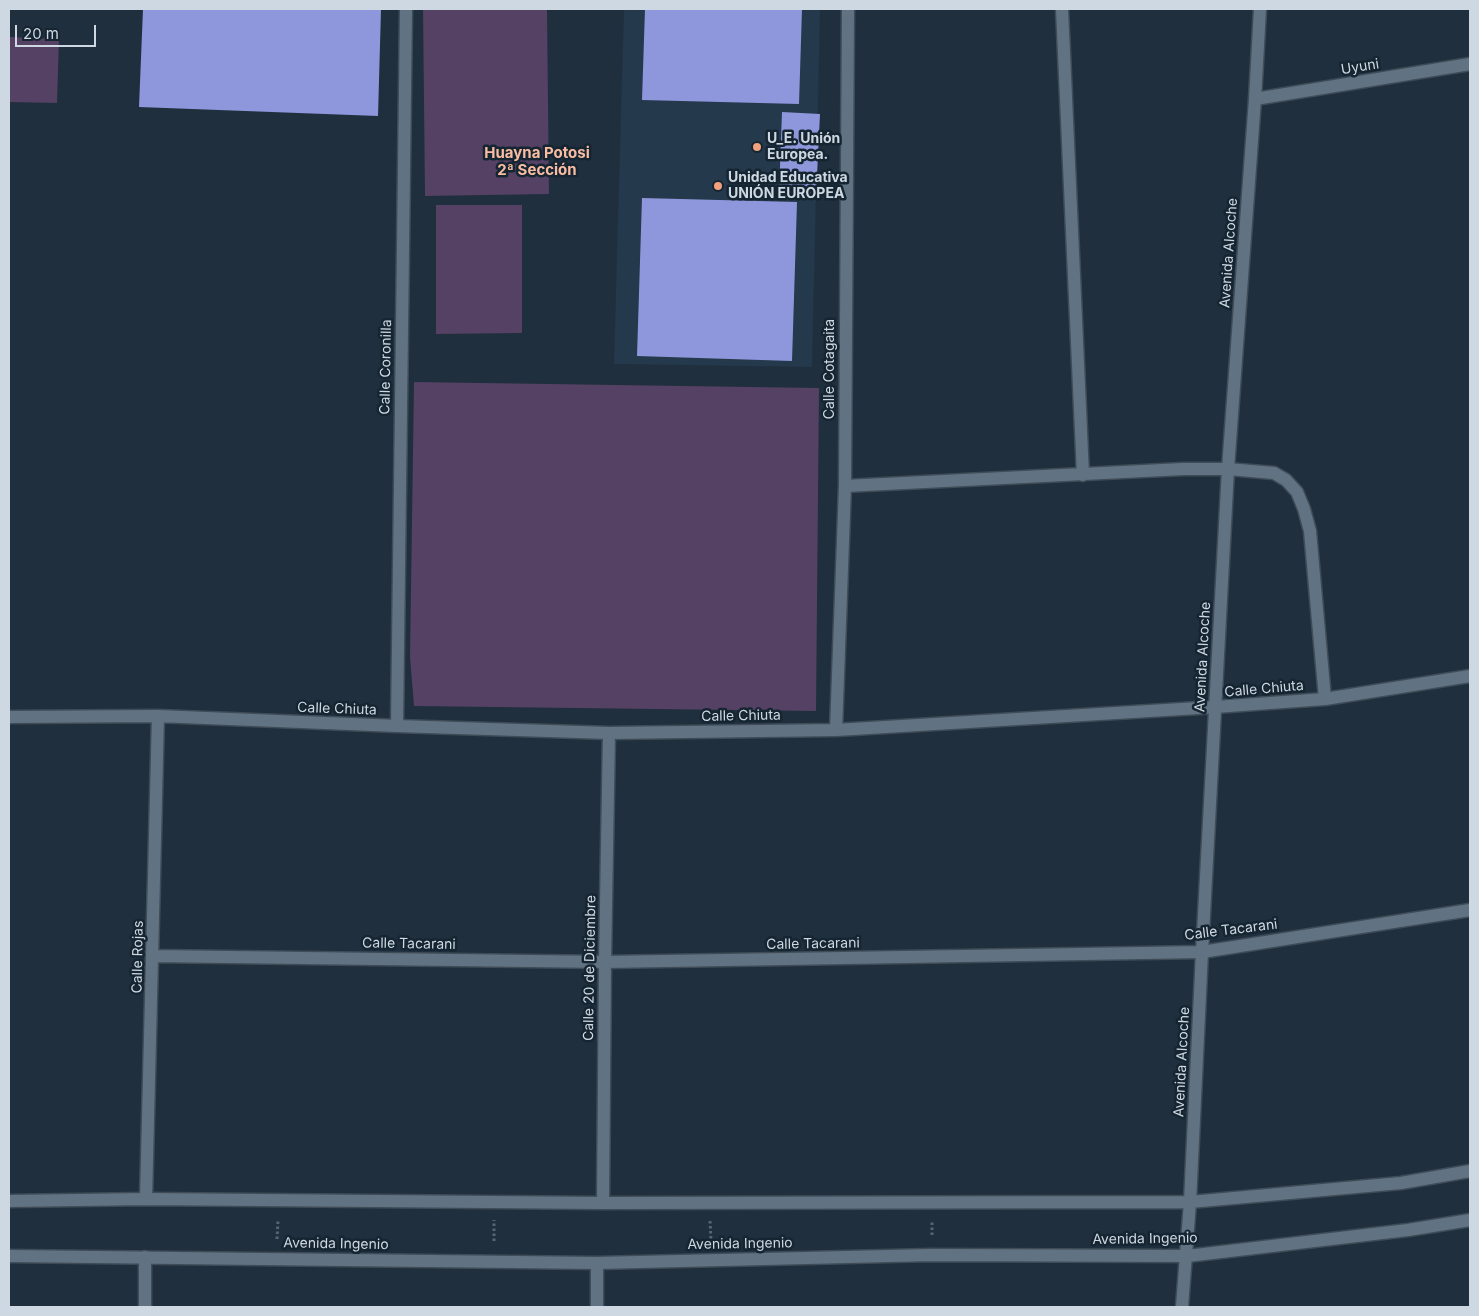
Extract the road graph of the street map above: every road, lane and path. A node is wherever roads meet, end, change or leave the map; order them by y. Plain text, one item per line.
1 (406, 9) edge
2 (848, 9) edge
3 (1062, 9) edge
4 (1260, 9) edge
5 (1470, 64) edge
6 (1255, 98) junction
7 (1228, 469) junction
8 (1083, 475) junction
9 (845, 486) junction
10 (1470, 676) edge
11 (1326, 699) junction
12 (1215, 707) junction
13 (158, 716) junction
14 (9, 717) edge
15 (397, 726) junction
16 (836, 730) junction
17 (610, 733) junction
18 (1470, 910) edge
19 (1202, 952) junction
20 (153, 956) junction
21 (605, 962) junction
22 (1470, 1171) edge
23 (146, 1199) junction
24 (278, 1200) junction
25 (9, 1201) edge
26 (494, 1202) junction
27 (1190, 1202) junction
28 (603, 1203) junction
29 (709, 1203) junction
30 (932, 1203) junction
31 (1470, 1220) edge
32 (931, 1255) junction
33 (9, 1256) edge
34 (1187, 1256) junction
35 (145, 1257) junction
36 (276, 1258) junction
37 (712, 1260) junction
38 (494, 1261) junction
39 (597, 1263) junction
40 (145, 1307) edge
41 (597, 1307) edge
42 (1182, 1307) edge

1 - 15 street, Calle Coronilla
2 - 9 street, Calle Cotagaita
3 - 8 street
4 - 6 street, Avenida Alcoche
5 - 6 street, Uyuni
6 - 7 street, Avenida Alcoche
7 - 8 street
7 - 11 street
7 - 12 street, Avenida Alcoche
8 - 9 street
9 - 16 street, Calle Cotagaita
10 - 11 street, Calle Chiuta
11 - 12 street, Calle Chiuta
12 - 16 street, Calle Chiuta
12 - 19 street, Avenida Alcoche
13 - 14 street, Calle Chiuta
13 - 15 street, Calle Chiuta
13 - 20 street, Calle Rojas
15 - 17 street, Calle Chiuta
16 - 17 street, Calle Chiuta
17 - 21 street, Calle 20 de Diciembre
18 - 19 street, Calle Tacarani
19 - 21 street, Calle Tacarani
19 - 27 street, Avenida Alcoche
20 - 21 street, Calle Tacarani
20 - 23 street, Calle Rojas
21 - 28 street, Calle 20 de Diciembre
22 - 27 street
23 - 24 street
23 - 25 street
24 - 26 street
24 - 36 path
26 - 28 street
26 - 38 path
27 - 30 street
27 - 34 street, Avenida Alcoche
28 - 29 street
29 - 30 street
29 - 37 path
30 - 32 path
31 - 34 street, Avenida Ingenio
32 - 34 street, Avenida Ingenio
32 - 37 street, Avenida Ingenio
33 - 35 street, Avenida Ingenio
34 - 42 street, Avenida Alcoche
35 - 36 street, Avenida Ingenio
35 - 40 street
36 - 38 street, Avenida Ingenio
37 - 39 street, Avenida Ingenio
38 - 39 street, Avenida Ingenio
39 - 41 street

